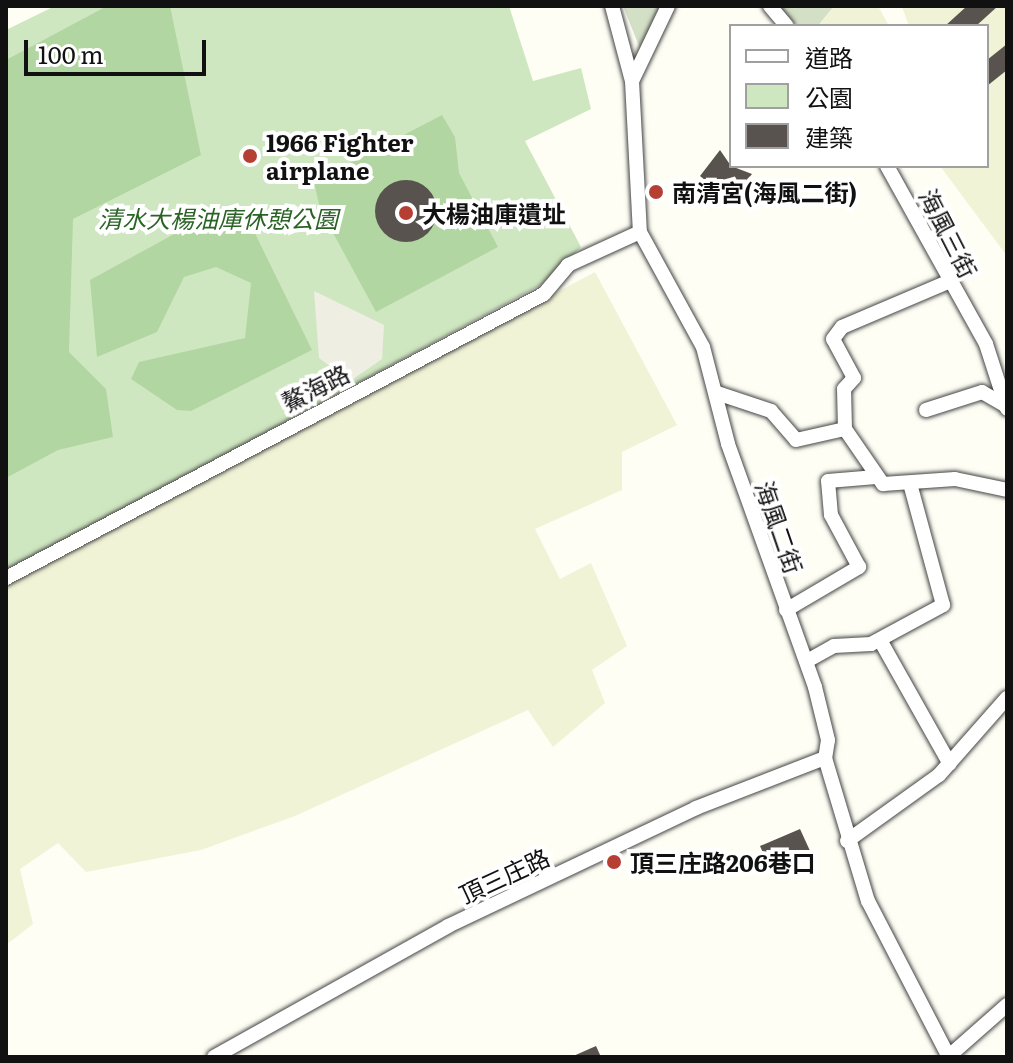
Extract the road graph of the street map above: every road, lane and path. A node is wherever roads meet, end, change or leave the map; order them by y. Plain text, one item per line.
1 (612, 6) edge
2 (668, 6) edge
3 (770, 6) edge
4 (785, 24) edge
5 (632, 81) junction
6 (888, 168) edge
7 (640, 232) junction
8 (948, 282) junction
9 (717, 393) junction
10 (1006, 407) edge
11 (926, 410) dead end
12 (845, 429) junction
13 (876, 477) junction
14 (911, 487) junction
15 (1007, 490) edge
16 (6, 578) edge
17 (786, 610) junction
18 (880, 640) junction
19 (807, 661) junction
20 (1007, 698) edge
21 (825, 758) junction
22 (950, 764) junction
23 (847, 841) junction
24 (1007, 1005) edge
25 (214, 1057) edge
26 (949, 1057) edge

1 - 5 street
2 - 5 street, 海風二街
3 - 4 street
5 - 7 street, 海風二街
6 - 8 street, 海風三街
7 - 9 street, 海風二街
7 - 16 street, 鰲海路
8 - 10 street, 海風三街
8 - 12 street
9 - 12 street
9 - 17 street, 海風二街
10 - 11 street
12 - 13 street
13 - 14 street
13 - 17 street
14 - 15 street
14 - 18 street
17 - 19 street, 海風二街
18 - 19 street
18 - 22 street
19 - 21 street, 海風二街
20 - 22 street
21 - 23 street, 海風二街
21 - 25 street, 頂三庄路
22 - 23 street
23 - 26 street, 海風二街
24 - 26 street

